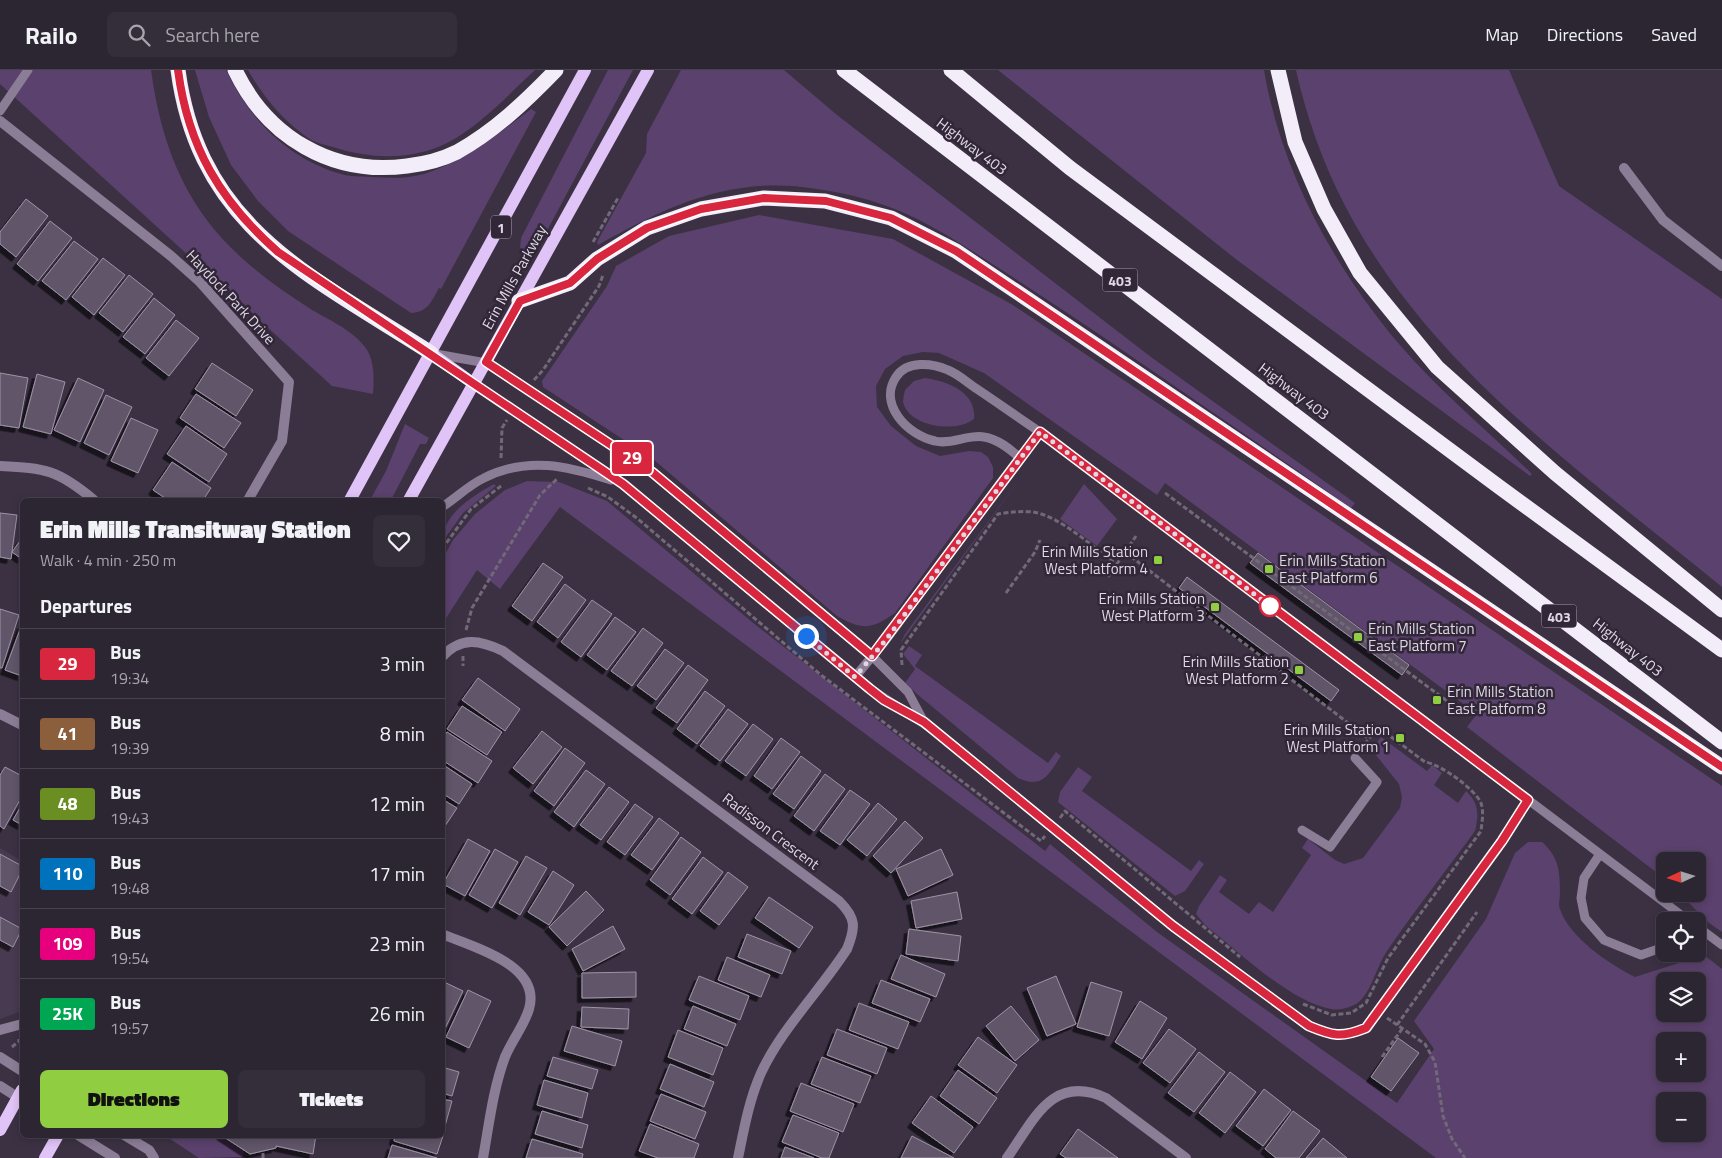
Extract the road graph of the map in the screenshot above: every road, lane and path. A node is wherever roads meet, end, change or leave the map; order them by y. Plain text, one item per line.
1 (28, 70) edge
2 (178, 70) edge
3 (235, 70) edge
4 (556, 70) edge
5 (585, 70) edge
6 (648, 70) edge
7 (844, 70) edge
8 (951, 70) edge
9 (1278, 70) edge
10 (0, 111) edge
11 (0, 121) edge
12 (1624, 168) dead end
13 (618, 198) dead end
14 (589, 248) dead end
15 (1722, 266) edge
16 (603, 268) dead end
17 (520, 301) junction
18 (431, 354) junction
19 (486, 362) junction
20 (535, 378) dead end
21 (474, 384) junction
22 (504, 426) dead end
23 (1040, 432) junction
24 (1020, 458) junction
25 (501, 463) dead end
26 (0, 466) edge
27 (550, 477) dead end
28 (558, 478) junction
29 (565, 480) dead end
30 (505, 483) dead end
31 (580, 484) dead end
32 (623, 484) junction
33 (1166, 493) dead end
34 (92, 498) edge
35 (249, 498) edge
36 (351, 498) edge
37 (411, 498) edge
38 (445, 505) edge
39 (1136, 536) dead end
40 (1040, 540) dead end
41 (445, 545) edge
42 (1124, 552) junction
43 (1116, 564) junction
44 (1108, 577) dead end
45 (1006, 593) dead end
46 (1722, 610) edge
47 (463, 642) junction
48 (1722, 650) edge
49 (445, 654) edge
50 (872, 656) junction
51 (464, 666) dead end
52 (906, 671) dead end
53 (855, 677) junction
54 (1462, 712) dead end
55 (0, 714) edge
56 (924, 722) junction
57 (20, 724) edge
58 (1370, 739) junction
59 (1722, 742) edge
60 (1355, 758) joint
61 (1722, 767) edge
62 (1528, 800) junction
63 (1065, 811) dead end
64 (1302, 830) dead end
65 (1041, 841) dead end
66 (1600, 854) junction
67 (1477, 912) dead end
68 (1676, 912) edge
69 (1706, 933) edge
70 (445, 935) edge
71 (1722, 945) edge
72 (1656, 950) edge
73 (1243, 959) dead end
74 (1295, 999) dead end
75 (1366, 1003) junction
76 (1379, 1012) junction
77 (20, 1025) edge
78 (1397, 1025) junction
79 (1402, 1029) junction
80 (0, 1030) edge
81 (18, 1036) dead end
82 (20, 1040) edge
83 (20, 1043) edge
84 (12, 1047) dead end
85 (0, 1057) edge
86 (1382, 1058) dead end
87 (20, 1071) edge
88 (0, 1086) edge
89 (20, 1096) edge
90 (20, 1098) edge
91 (0, 1130) edge
92 (56, 1138) edge
93 (83, 1138) edge
94 (129, 1138) edge
95 (263, 1151) dead end
96 (45, 1158) edge
97 (115, 1158) edge
98 (154, 1158) edge
99 (263, 1158) edge
100 (483, 1158) edge
101 (738, 1158) edge
102 (1007, 1158) edge
103 (1186, 1158) edge
104 (1465, 1158) edge

1 - 10 lane
2 - 18 highway
3 - 4 highway
5 - 18 main road, 1
6 - 17 main road, Erin Mills Parkway
7 - 59 highway, Highway 403 / 403
8 - 48 highway
9 - 46 highway
11 - 35 street, Haydock Park Drive
12 - 15 street
13 - 14 path
16 - 20 path
17 - 19 main road, Erin Mills Parkway
17 - 61 highway
18 - 19 lane
18 - 21 main road
18 - 36 main road, 1
19 - 21 main road, Erin Mills Parkway
19 - 50 lane
21 - 32 lane
21 - 37 main road, Erin Mills Parkway
22 - 25 path
23 - 24 lane
23 - 24 lane
23 - 62 lane
24 - 50 lane
26 - 34 street
27 - 28 path
28 - 29 path
28 - 47 path
30 - 41 path
31 - 65 path
32 - 38 lane
32 - 53 lane
33 - 54 path
39 - 42 path
40 - 45 path
42 - 43 path
42 - 58 path
43 - 44 path
43 - 52 path
47 - 49 street
47 - 51 path
47 - 101 street, Radisson Crescent
50 - 53 lane
50 - 56 lane
53 - 56 lane
55 - 57 street
56 - 76 lane
58 - 60 path
58 - 75 path
60 - 64 lane
62 - 66 lane
62 - 76 lane
63 - 73 path
66 - 68 lane
66 - 72 lane
67 - 78 path
69 - 71 lane
70 - 100 street
74 - 75 path
75 - 76 path
76 - 78 path
77 - 80 street
78 - 79 path
79 - 86 path
79 - 104 path
81 - 82 path
83 - 84 path
85 - 87 street
88 - 89 street
90 - 91 main road
92 - 96 main road
93 - 97 street
94 - 98 street
95 - 99 path
102 - 103 street

